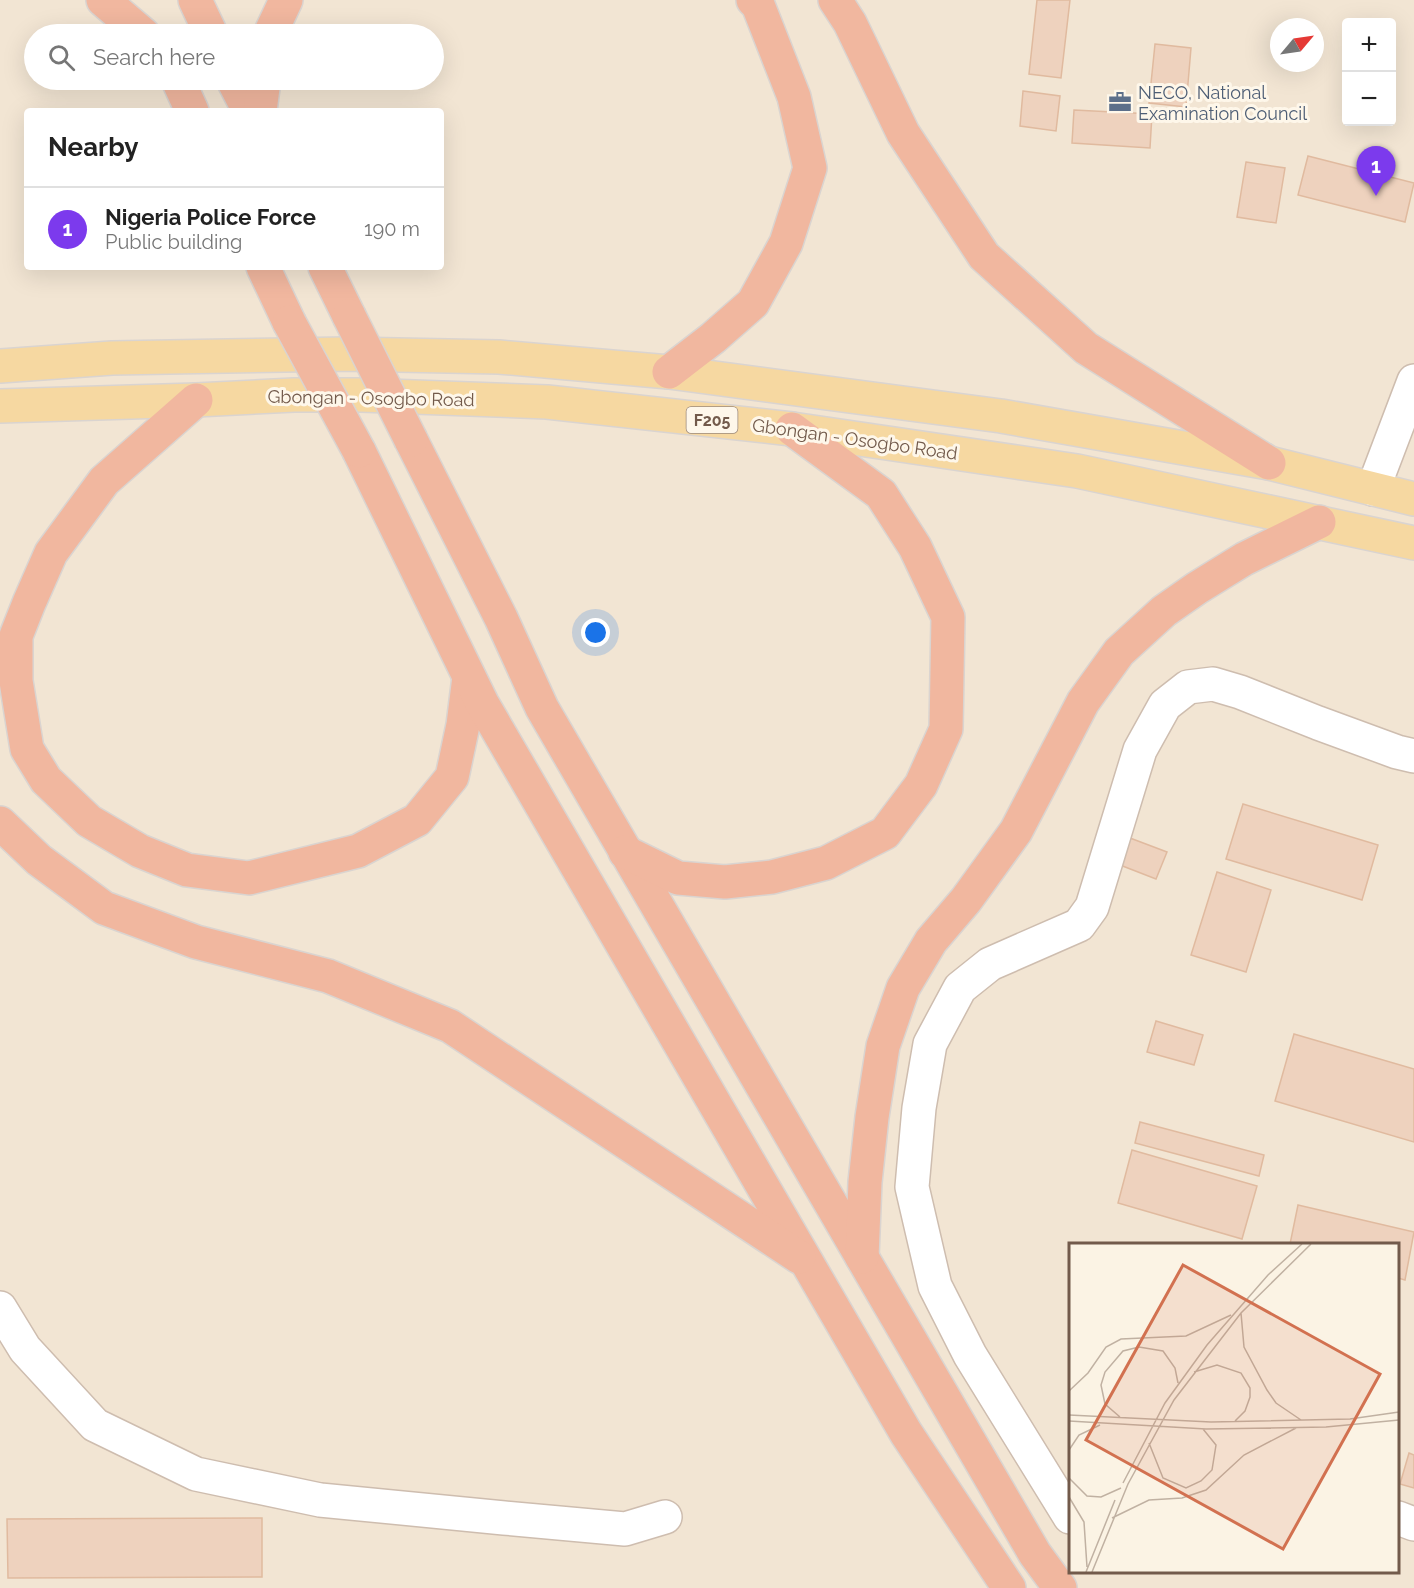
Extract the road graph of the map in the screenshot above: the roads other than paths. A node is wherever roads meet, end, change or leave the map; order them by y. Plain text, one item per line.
1 (104, 0) edge
2 (141, 0) edge
3 (195, 0) edge
4 (286, 0) edge
5 (753, 0) edge
6 (835, 0) edge
7 (132, 24) edge
8 (152, 24) edge
9 (207, 24) edge
10 (275, 24) edge
11 (183, 90) edge
12 (239, 90) edge
13 (263, 90) edge
14 (191, 108) edge
15 (248, 108) edge
16 (260, 108) edge
17 (264, 270) edge
18 (326, 270) edge
19 (0, 366) edge
20 (669, 372) junction
21 (1414, 381) edge
22 (196, 400) junction
23 (0, 406) edge
24 (792, 429) junction
25 (1269, 463) junction
26 (1373, 489) junction
27 (1414, 499) edge
28 (1319, 522) junction
29 (1414, 543) edge
30 (469, 676) junction
31 (1414, 756) edge
32 (0, 823) edge
33 (625, 852) junction
34 (862, 1257) junction
35 (806, 1262) junction
36 (0, 1308) edge
37 (1069, 1514) edge
38 (665, 1517) dead end
39 (1399, 1518) edge
40 (1414, 1524) edge
41 (1009, 1588) edge
42 (1060, 1588) edge

1 - 7 highway
2 - 8 highway
3 - 9 highway
4 - 10 highway
5 - 20 highway
6 - 25 highway
11 - 14 highway
12 - 15 highway
13 - 16 highway
17 - 30 highway, bridge
18 - 33 highway, bridge
19 - 20 main road, F205
20 - 25 main road, F205
21 - 26 street
22 - 23 main road, Gbongan - Osogbo Road / F205
22 - 24 main road, Gbongan - Osogbo Road / F205
22 - 30 highway
24 - 28 main road, Gbongan - Osogbo Road / F205
24 - 33 highway
25 - 26 main road, F205
26 - 27 main road, F205
28 - 29 main road, Gbongan - Osogbo Road / F205
28 - 34 highway
30 - 35 highway
31 - 37 street
32 - 35 highway
33 - 34 highway
34 - 42 highway
35 - 41 highway
36 - 38 street
39 - 40 street

